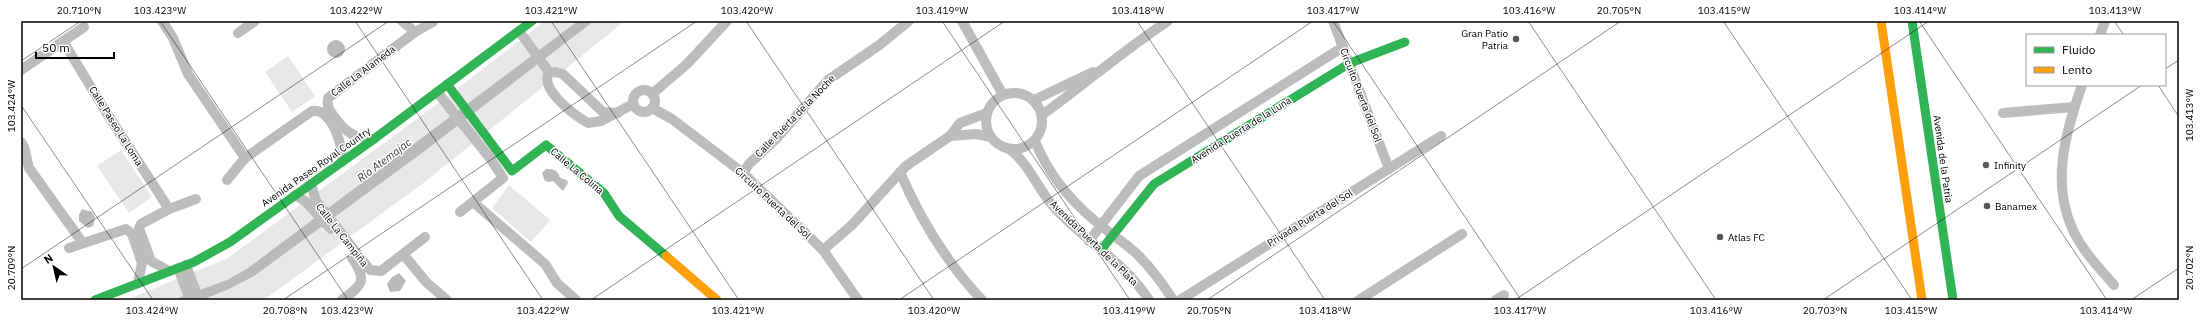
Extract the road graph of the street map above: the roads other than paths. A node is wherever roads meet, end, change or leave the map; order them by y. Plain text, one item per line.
1 (162, 21) edge
2 (255, 21) edge
3 (402, 21) edge
4 (532, 21) edge
5 (727, 21) edge
6 (909, 21) edge
7 (962, 21) edge
8 (1168, 21) edge
9 (1332, 21) edge
10 (1881, 21) edge
11 (1912, 21) edge
12 (2105, 21) edge
13 (434, 22) edge
14 (84, 27) dead end
15 (519, 31) junction
16 (415, 32) junction
17 (238, 33) dead end
18 (2100, 34) edge
19 (63, 41) junction
20 (1405, 42) dead end
21 (1343, 47) junction
22 (1350, 63) junction
23 (1105, 66) junction
24 (21, 70) edge
25 (550, 72) junction
26 (447, 84) junction
27 (2082, 86) edge
28 (437, 92) junction
29 (652, 94) junction
30 (1003, 95) junction
31 (1034, 100) junction
32 (633, 104) junction
33 (2074, 107) junction
34 (652, 108) junction
35 (987, 113) junction
36 (2002, 113) dead end
37 (1042, 115) junction
38 (602, 116) junction
39 (1224, 122) junction
40 (473, 130) junction
41 (950, 136) junction
42 (1232, 136) junction
43 (1441, 136) dead end
44 (991, 137) junction
45 (374, 139) junction
46 (1035, 140) junction
47 (21, 142) edge
48 (1009, 149) junction
49 (245, 158) junction
50 (342, 162) junction
51 (1389, 169) junction
52 (900, 172) junction
53 (743, 173) junction
54 (227, 180) dead end
55 (311, 184) junction
56 (295, 195) junction
57 (196, 199) dead end
58 (473, 202) junction
59 (313, 203) junction
60 (169, 209) junction
61 (460, 212) dead end
62 (1101, 226) junction
63 (337, 231) junction
64 (1112, 234) junction
65 (1462, 234) dead end
66 (425, 237) dead end
67 (1089, 241) junction
68 (82, 242) junction
69 (69, 248) dead end
70 (823, 250) junction
71 (1101, 250) junction
72 (404, 255) junction
73 (178, 268) junction
74 (186, 278) junction
75 (138, 283) junction
76 (2114, 285) dead end
77 (96, 300) edge
78 (190, 300) edge
79 (199, 300) edge
80 (342, 300) edge
81 (447, 300) edge
82 (576, 300) edge
83 (717, 300) edge
84 (858, 300) edge
85 (982, 300) edge
86 (1149, 300) edge
87 (1173, 300) edge
88 (1180, 300) edge
89 (1359, 300) edge
90 (1922, 300) edge
91 (1953, 300) edge

1 - 49 street
2 - 17 street
3 - 16 street
4 - 15 street, Avenida Paseo Royal Country
5 - 29 street
6 - 53 street, Calle Puerta de la Noche
7 - 30 street
8 - 23 street
9 - 21 street, Circuito Puerta del Sol
10 - 90 street
11 - 91 street, Avenida de la Patria
12 - 18 street
13 - 16 street, Calle La Alameda
14 - 19 street
15 - 25 street
15 - 26 street, Avenida Paseo Royal Country
16 - 45 street, Calle La Alameda
19 - 24 street
19 - 60 street, Calle Paseo La Loma
20 - 22 street, Avenida Puerta de la Luna
21 - 22 street, Circuito Puerta del Sol
21 - 39 street, Avenida Puerta de la Luna
22 - 42 street, Avenida Puerta de la Luna
22 - 51 street, Circuito Puerta del Sol
23 - 31 street
23 - 37 street
25 - 38 street
25 - 38 street
26 - 28 street, Avenida Paseo Royal Country
26 - 40 street, Calle La Colina
27 - 33 street
28 - 40 street, Calle La Colina
28 - 45 street, Avenida Paseo Royal Country
29 - 32 street
29 - 34 street
30 - 31 street
30 - 35 street
31 - 37 street
32 - 34 street
32 - 38 street
33 - 36 street
33 - 76 street
34 - 53 street, Circuito Puerta del Sol
35 - 41 street
35 - 44 street
37 - 46 street
39 - 42 street
39 - 62 street, Avenida Puerta de la Luna
40 - 58 street, Calle La Colina
40 - 83 street, Calle La Colina
41 - 44 street
41 - 52 street
42 - 64 street, Avenida Puerta de la Luna
43 - 51 street, Privada Puerta del Sol
44 - 48 street
45 - 50 street, Avenida Paseo Royal Country
46 - 48 street
46 - 62 street, Avenida Puerta de la Plata
47 - 68 street
48 - 67 street, Avenida Puerta de la Plata
49 - 50 street
49 - 54 street
50 - 55 street, Avenida Paseo Royal Country
51 - 88 street, Privada Puerta del Sol
52 - 70 street
52 - 85 street
53 - 70 street, Circuito Puerta del Sol
55 - 56 street, Avenida Paseo Royal Country
55 - 59 street, Calle La Campiña
56 - 59 street, Calle La Campiña
56 - 73 street, Avenida Paseo Royal Country
57 - 60 street
58 - 61 street, Calle La Colina
58 - 82 street
59 - 63 street, Calle La Campiña
60 - 73 street
62 - 64 street, Avenida Puerta de la Plata
62 - 67 street, Avenida Puerta de la Luna
63 - 72 street, Calle La Campiña
63 - 80 street, Calle La Campiña
64 - 71 street, Avenida Puerta de la Luna
64 - 87 street, Avenida Puerta de la Plata
65 - 89 street
66 - 72 street, Calle La Campiña
67 - 71 street, Avenida Puerta de la Plata
68 - 69 street
68 - 75 street
70 - 84 street, Circuito Puerta del Sol
71 - 86 street, Avenida Puerta de la Plata
72 - 81 street
73 - 74 street
73 - 75 street, Avenida Paseo Royal Country
74 - 78 street
74 - 79 street
75 - 77 street, Avenida Paseo Royal Country

